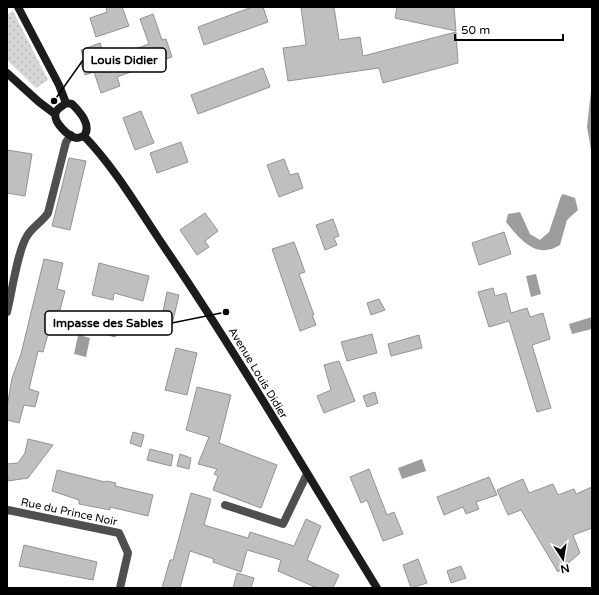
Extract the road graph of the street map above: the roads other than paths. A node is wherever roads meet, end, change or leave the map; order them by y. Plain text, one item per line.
1 (18, 7) edge
2 (7, 73) edge
3 (66, 103) junction
4 (56, 114) junction
5 (71, 135) junction
6 (84, 136) junction
7 (7, 312) edge
8 (306, 474) junction
9 (225, 505) dead end
10 (7, 512) edge
11 (120, 588) edge
12 (376, 588) edge

1 - 3 main road
2 - 4 main road
3 - 4 main road
3 - 6 main road
4 - 5 main road
5 - 6 main road
5 - 7 street
6 - 8 main road, Avenue Louis Didier
8 - 9 street
8 - 12 main road, Avenue Louis Didier
10 - 11 street, Rue du Prince Noir

